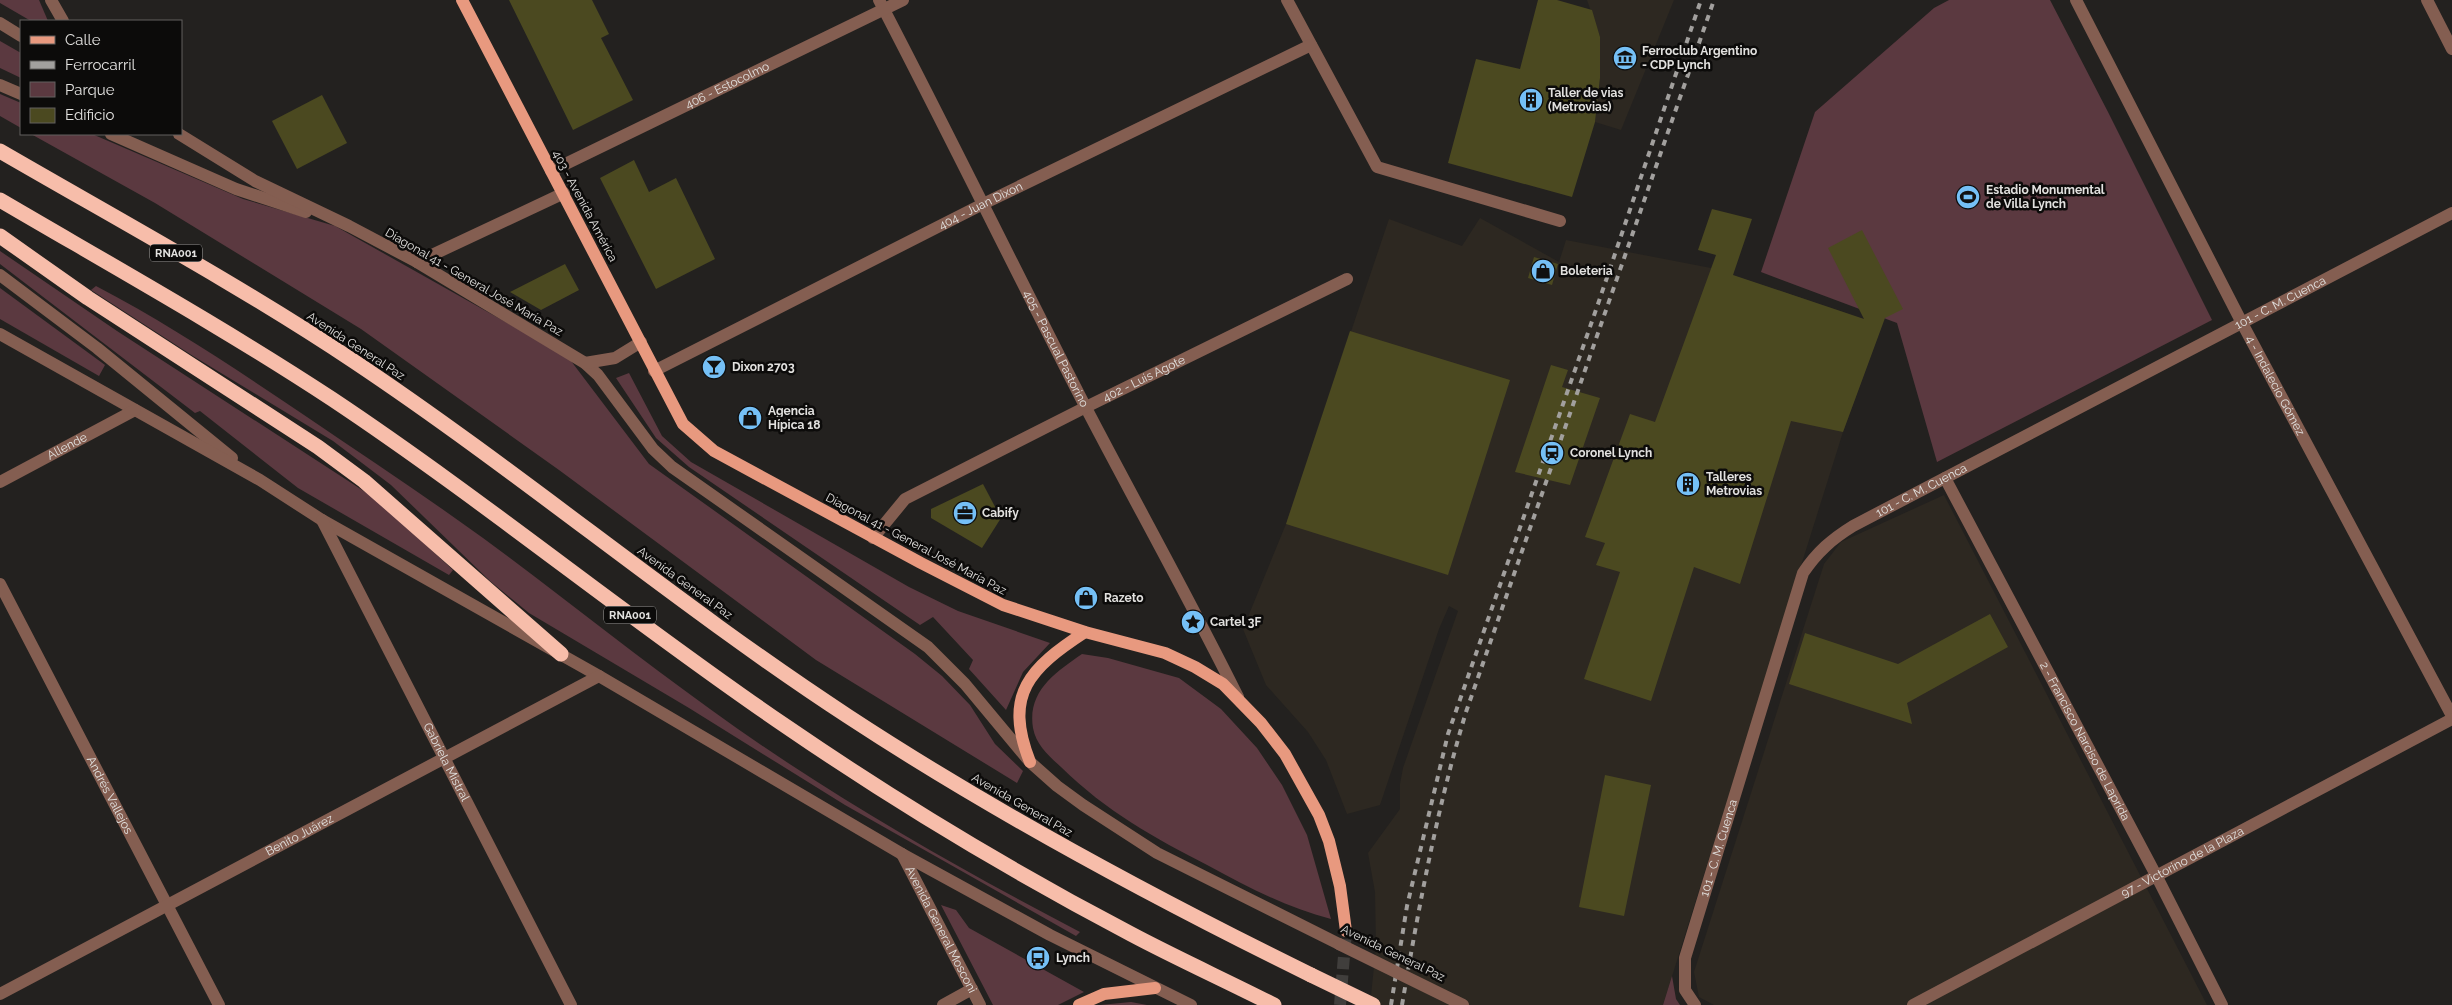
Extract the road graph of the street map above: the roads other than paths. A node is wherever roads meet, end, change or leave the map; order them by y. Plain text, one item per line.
1 (51, 0) edge
2 (462, 0) edge
3 (903, 0) edge
4 (1287, 0) edge
5 (2076, 0) edge
6 (2428, 0) edge
7 (881, 5) edge
8 (62, 20) edge
9 (0, 23) edge
10 (20, 35) edge
11 (1311, 45) junction
12 (2452, 48) edge
13 (0, 85) edge
14 (20, 94) edge
15 (112, 135) edge
16 (182, 135) edge
17 (0, 151) edge
18 (551, 171) junction
19 (564, 193) junction
20 (0, 200) edge
21 (981, 204) junction
22 (2452, 213) edge
23 (1560, 221) dead end
24 (349, 226) junction
25 (0, 236) edge
26 (417, 262) junction
27 (0, 275) edge
28 (1347, 280) dead end
29 (2242, 323) junction
30 (0, 334) edge
31 (641, 342) junction
32 (585, 363) junction
33 (654, 371) junction
34 (1086, 407) junction
35 (135, 410) junction
36 (683, 424) joint
37 (1945, 478) junction
38 (260, 480) junction
39 (0, 482) edge
40 (322, 520) junction
41 (873, 538) junction
42 (0, 584) edge
43 (1085, 632) junction
44 (561, 654) junction
45 (599, 676) junction
46 (1238, 697) junction
47 (2452, 717) edge
48 (445, 759) junction
49 (1030, 762) junction
50 (902, 854) junction
51 (2157, 877) junction
52 (167, 905) junction
53 (1346, 930) tunnel mouth
54 (1155, 988) junction
55 (972, 989) junction
56 (0, 994) edge
57 (219, 1005) edge
58 (571, 1005) edge
59 (943, 1005) edge
60 (980, 1005) edge
61 (1079, 1005) edge
62 (1190, 1005) edge
63 (1274, 1005) edge
64 (1373, 1005) edge
65 (1463, 1005) edge
66 (1694, 1005) edge
67 (1913, 1005) edge
68 (2222, 1005) edge

1 - 8 street
2 - 18 main road, 403 - Avenida América
3 - 7 street, 406 - Estocolmo
4 - 11 street
5 - 29 street, 4 - Indalecio Gómez
6 - 12 street
7 - 18 street, 406 - Estocolmo
7 - 21 street, 405 - Pascual Pastorino
9 - 10 street
11 - 21 street, 404 - Juan Dixon
11 - 23 street
13 - 14 street
15 - 24 street
16 - 24 street
17 - 64 highway, Avenida General Paz / RNA001, bridge
18 - 19 main road, 403 - Avenida América
19 - 26 street
19 - 31 main road, 403 - Avenida América
20 - 63 highway, RNA001
21 - 33 street, 404 - Juan Dixon
21 - 34 street, 405 - Pascual Pastorino
22 - 29 street, 101 - C. M. Cuenca
24 - 26 street, Diagonal 41 - General José María Paz
25 - 44 highway
26 - 32 street, Diagonal 41 - General José María Paz
27 - 38 street
28 - 34 street, 402 - Luis Agote
29 - 37 street, 101 - C. M. Cuenca
29 - 47 street, 4 - Indalecio Gómez
30 - 35 street
31 - 32 street
31 - 33 main road, 403 - Avenida América
32 - 49 street, Avenida General Paz
33 - 36 main road, 403 - Avenida América
34 - 41 street, 402 - Luis Agote
34 - 46 street, 405 - Pascual Pastorino
35 - 38 street
35 - 39 street, Allende
36 - 41 main road, Diagonal 41 - General José María Paz
37 - 51 street, 2 - Francisco Narciso de Laprida
37 - 66 street, 101 - C. M. Cuenca
38 - 40 street
40 - 44 street
40 - 48 street, Gabriela Mistral
41 - 43 main road, Diagonal 41 - General José María Paz
42 - 52 street, Andrés Vallejos
43 - 46 main road, Diagonal 41 - General José María Paz
43 - 49 main road
44 - 45 street
45 - 48 street, Benito Juárez
45 - 50 street
46 - 53 main road, Diagonal 41 - General José María Paz
47 - 51 street, 97 - Victorino de la Plaza
48 - 52 street, Benito Juárez
48 - 58 street, Gabriela Mistral
49 - 65 street, Avenida General Paz, bridge
50 - 54 street
50 - 55 street, Avenida General Mosconi
51 - 67 street, 97 - Victorino de la Plaza
51 - 68 street, 2 - Francisco Narciso de Laprida
52 - 56 street, Benito Juárez
52 - 57 street, Andrés Vallejos
54 - 61 main road
54 - 62 street
55 - 59 street
55 - 60 street, Avenida General Mosconi

